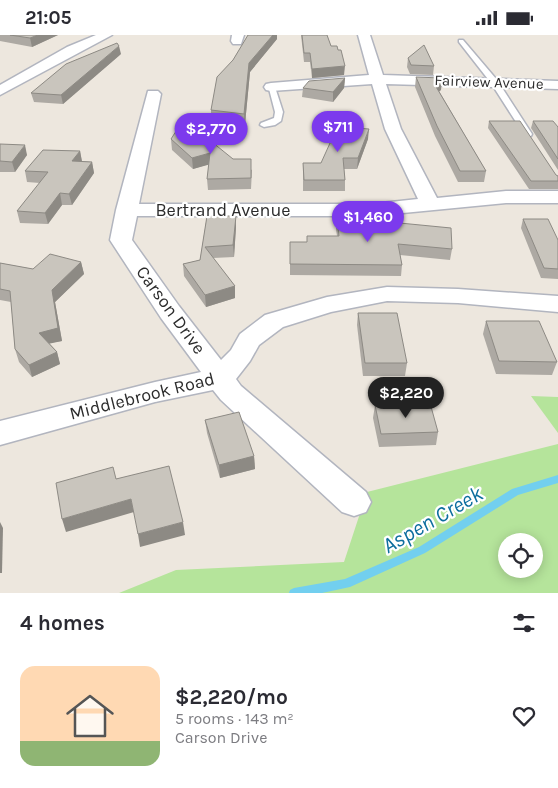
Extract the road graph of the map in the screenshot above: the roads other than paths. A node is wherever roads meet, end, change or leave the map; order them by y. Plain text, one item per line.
1 (106, 35) edge
2 (364, 35) edge
3 (461, 41) dead end
4 (376, 79) junction
5 (494, 82) junction
6 (558, 85) edge
7 (271, 87) joint
8 (0, 91) edge
9 (153, 94) dead end
10 (264, 125) dead end
11 (531, 139) edge
12 (558, 197) edge
13 (431, 205) junction
14 (126, 210) junction
15 (558, 304) edge
16 (221, 378) junction
17 (0, 433) edge
18 (354, 502) dead end

1 - 8 street
2 - 4 street
3 - 5 lane
4 - 5 street, Fairview Avenue
4 - 7 street, Fairview Avenue
4 - 13 street
5 - 6 street, Fairview Avenue
5 - 11 lane
7 - 10 lane
9 - 14 street, Carson Drive
12 - 13 street, Bertrand Avenue
13 - 14 street, Bertrand Avenue
14 - 16 street, Carson Drive
15 - 16 street, Middlebrook Road
16 - 17 street, Middlebrook Road
16 - 18 street, Carson Drive

